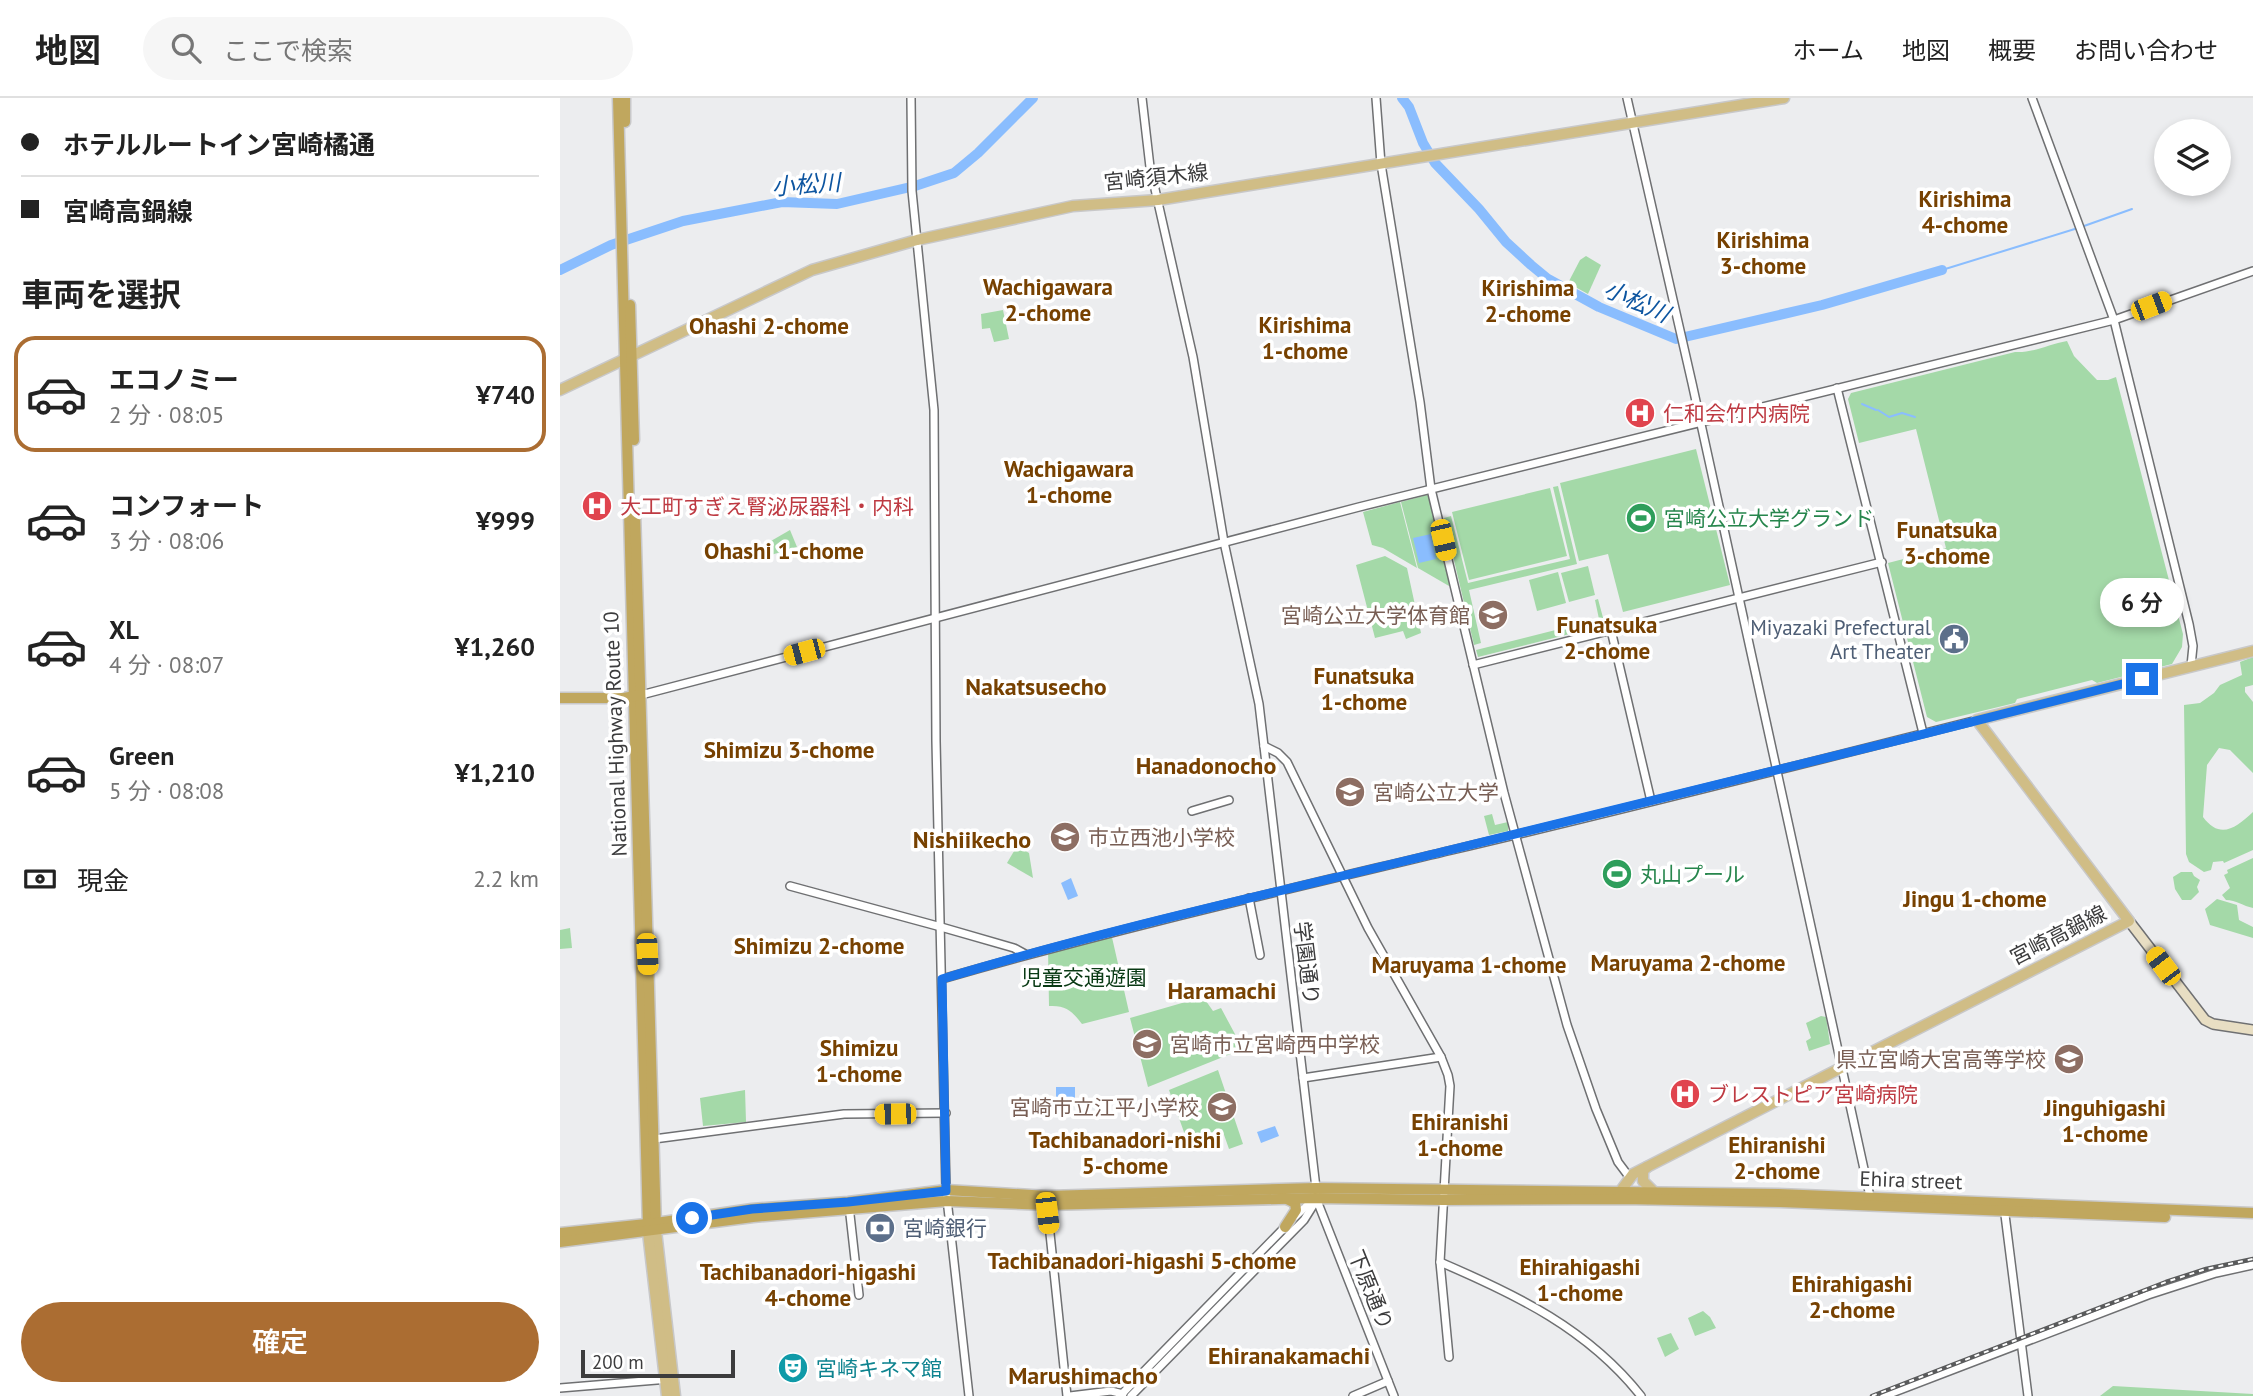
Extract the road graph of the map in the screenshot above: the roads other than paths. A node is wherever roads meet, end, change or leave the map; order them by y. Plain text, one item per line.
1 (911, 98) edge
2 (1142, 98) edge
3 (1376, 98) edge
4 (1627, 98) edge
5 (1784, 98) edge
6 (2032, 98) edge
7 (622, 103) edge
8 (1631, 123) junction
9 (1381, 164) junction
10 (1157, 200) junction
11 (918, 240) junction
12 (2253, 271) edge
13 (2113, 320) junction
14 (628, 356) junction
15 (1837, 388) junction
16 (560, 390) edge
17 (1700, 422) junction
18 (1431, 489) junction
19 (1224, 542) junction
20 (1882, 562) junction
21 (1738, 598) junction
22 (935, 618) junction
23 (1611, 630) junction
24 (2253, 651) edge
25 (1473, 665) junction
26 (2191, 666) junction
27 (560, 692) edge
28 (637, 695) junction
29 (560, 698) edge
30 (1977, 720) junction
31 (1923, 733) junction
32 (1264, 746) junction
33 (1776, 770) junction
34 (1229, 800) dead end
35 (1651, 801) junction
36 (1192, 811) dead end
37 (1514, 835) junction
38 (1342, 876) junction
39 (790, 886) dead end
40 (1280, 890) junction
41 (1249, 898) junction
42 (2129, 921) junction
43 (941, 927) junction
44 (1025, 954) junction
45 (1260, 955) dead end
46 (942, 979) junction
47 (2253, 1030) edge
48 (1441, 1057) junction
49 (1840, 1068) junction
50 (1303, 1078) junction
51 (946, 1113) junction
52 (654, 1139) junction
53 (1639, 1172) junction
54 (1654, 1192) junction
55 (1316, 1193) junction
56 (1625, 1194) junction
57 (947, 1196) junction
58 (1444, 1196) junction
59 (1287, 1199) junction
60 (1870, 1202) junction
61 (1047, 1205) junction
62 (849, 1206) junction
63 (2004, 1207) junction
64 (2253, 1213) edge
65 (2253, 1220) edge
66 (1284, 1227) junction
67 (652, 1228) junction
68 (560, 1233) edge
69 (560, 1242) edge
70 (1440, 1262) junction
71 (2253, 1265) edge
72 (859, 1295) dead end
73 (2021, 1345) junction
74 (1449, 1357) dead end
75 (669, 1379) junction
76 (1388, 1381) junction
77 (560, 1388) edge
78 (1125, 1395) edge
79 (667, 1396) edge
80 (675, 1396) edge
81 (969, 1396) edge
82 (1068, 1396) edge
83 (1353, 1396) edge
84 (1394, 1396) edge
85 (1641, 1396) edge
86 (1884, 1396) edge
87 (2028, 1396) edge

1 - 11 street
2 - 10 street, 学園通り
3 - 9 street
4 - 8 street
5 - 8 main road, 宮崎須木線
6 - 13 street
7 - 14 highway, National Highway Route 10
8 - 9 main road, 宮崎須木線
8 - 17 street
9 - 10 main road, 宮崎須木線
9 - 18 street
10 - 11 main road, 宮崎須木線
10 - 19 street, 学園通り
11 - 14 main road, 宮崎須木線
11 - 22 street
12 - 13 street
13 - 15 street
13 - 26 street
14 - 16 main road, 宮崎須木線
14 - 28 highway, National Highway Route 10
15 - 17 street
15 - 20 street
17 - 18 street
17 - 21 street
18 - 19 street
18 - 25 street
19 - 22 street
19 - 32 street, 学園通り
20 - 21 street
20 - 31 street
21 - 23 street
21 - 33 street
22 - 28 street
22 - 43 street
23 - 25 street
23 - 35 street
24 - 26 main road
25 - 37 street
26 - 30 main road
27 - 28 highway
28 - 29 highway
28 - 52 highway, National Highway Route 10
28 - 67 highway, National Highway Route 10
30 - 31 street
30 - 42 main road, 宮崎高鍋線
31 - 33 street
32 - 38 street
32 - 40 street, 学園通り
33 - 35 street
33 - 49 street
34 - 36 street
35 - 37 street
37 - 38 street
37 - 53 street
38 - 40 street
38 - 48 street
39 - 43 street
40 - 41 street
40 - 50 street, 学園通り
41 - 44 street
41 - 45 street
42 - 47 main road
42 - 49 main road, 宮崎高鍋線
43 - 44 street
43 - 46 street
44 - 46 street
46 - 51 street
48 - 50 street
48 - 58 street
49 - 53 main road, 宮崎高鍋線
49 - 60 street
50 - 55 street, 学園通り
51 - 52 street
51 - 57 street
52 - 67 highway, National Highway Route 10
53 - 54 main road
53 - 56 main road, 宮崎高鍋線
54 - 56 highway, Ehira street
54 - 60 highway, Ehira street
55 - 57 highway
55 - 58 highway, Ehira street
55 - 59 highway
55 - 66 street
55 - 76 street, 下原通り
55 - 78 street
56 - 58 highway, Ehira street
56 - 60 highway, Ehira street
57 - 61 highway
57 - 62 highway
57 - 81 street
58 - 70 street
59 - 61 highway
59 - 66 highway
60 - 63 highway, Ehira street
61 - 82 street
62 - 67 highway
62 - 72 street
63 - 64 highway, Ehira street
63 - 65 highway, Ehira street
63 - 73 street
66 - 78 street
67 - 68 highway
67 - 69 highway
67 - 75 main road
70 - 74 street
70 - 85 street
71 - 73 street
73 - 86 street
73 - 87 street
75 - 77 street
75 - 79 main road
75 - 80 main road
76 - 83 street
76 - 84 street, 下原通り
78 - 82 street

